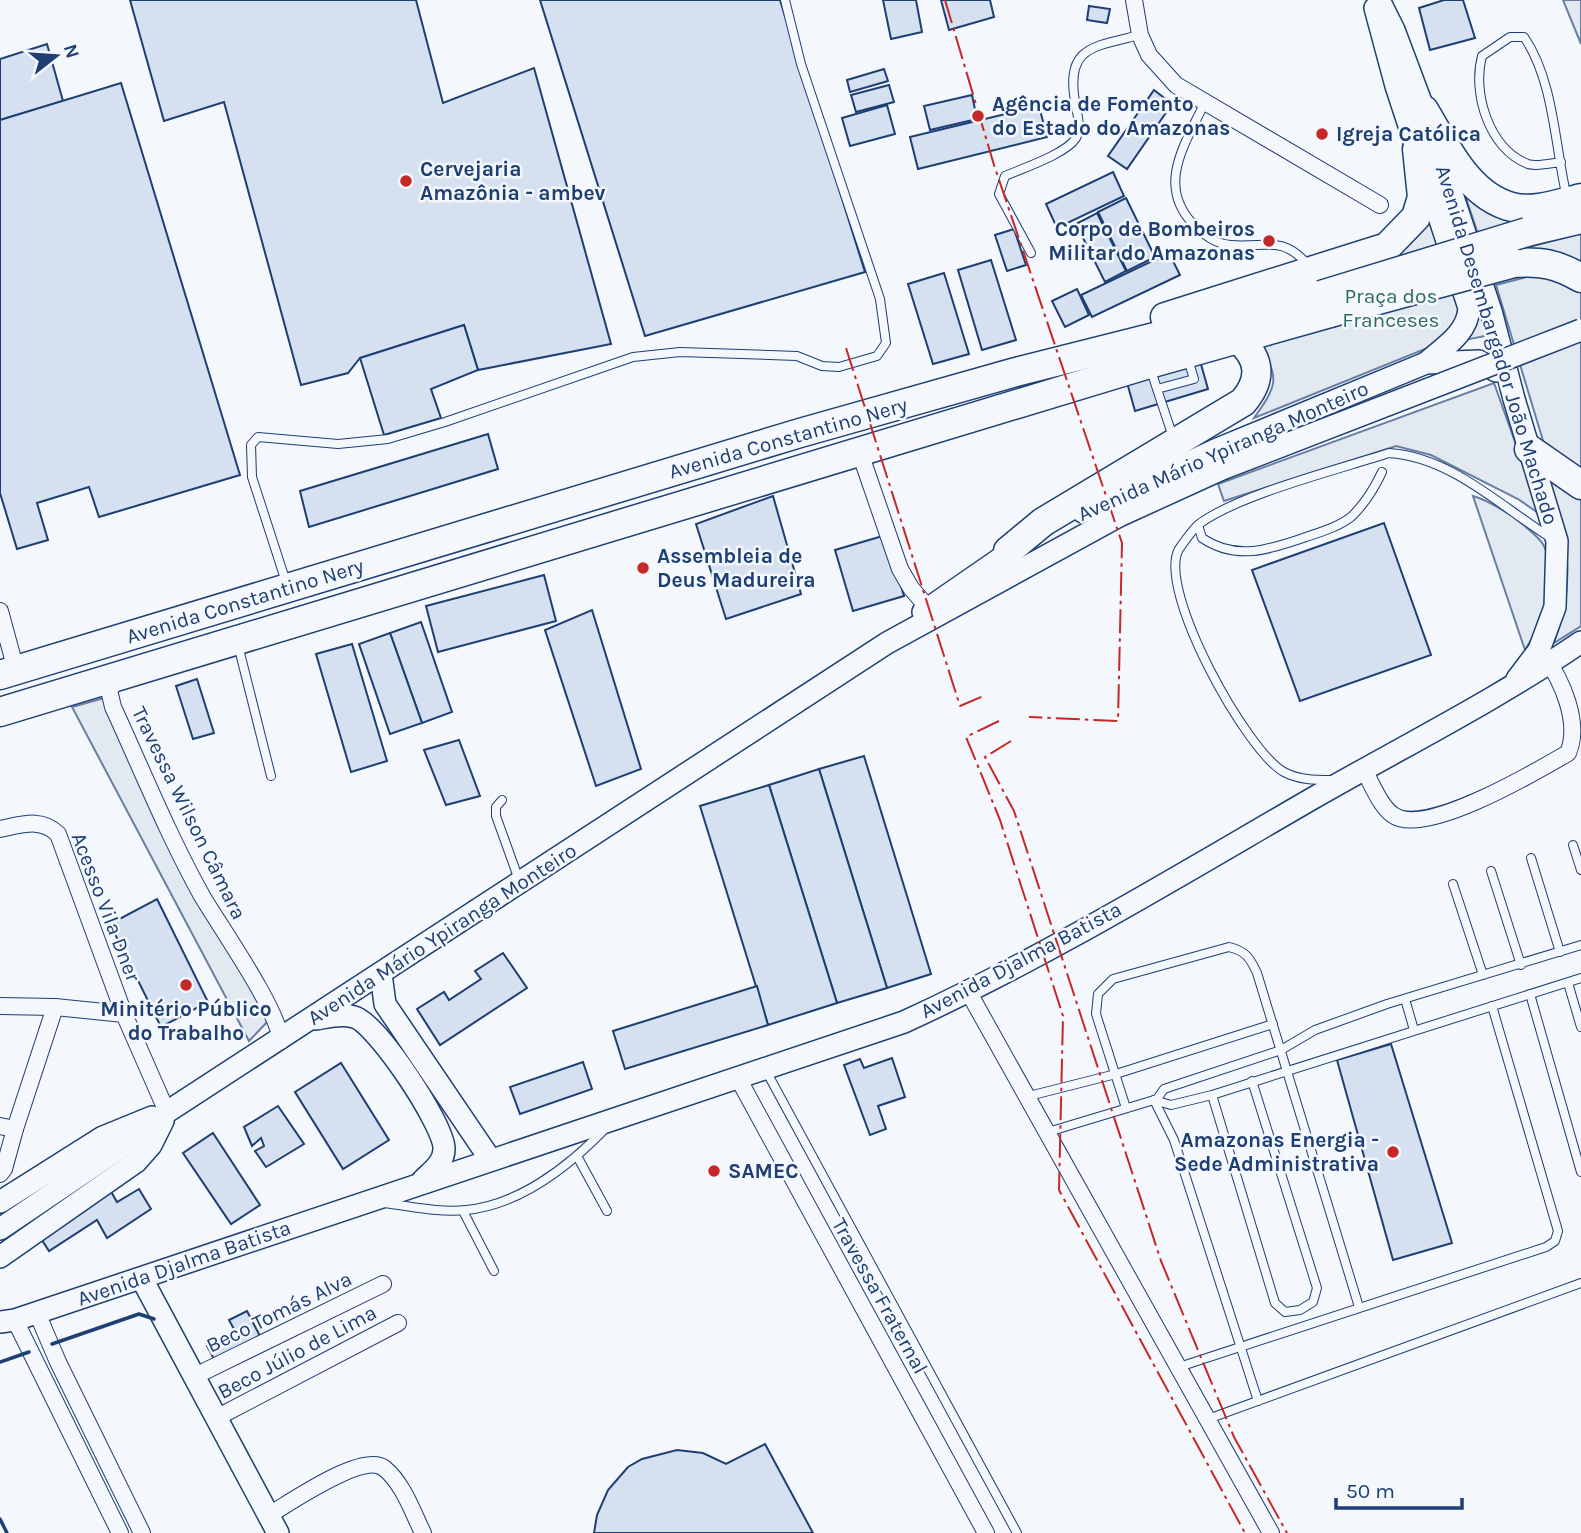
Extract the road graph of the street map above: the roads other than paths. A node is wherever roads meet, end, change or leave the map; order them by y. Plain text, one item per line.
1 (785, 0) edge
2 (1134, 0) edge
3 (1373, 0) edge
4 (1379, 0) edge
5 (1140, 35) junction
6 (1205, 102) junction
7 (1424, 110) junction
8 (1418, 149) junction
9 (1561, 162) junction
10 (1381, 205) dead end
11 (1577, 206) edge
12 (1031, 253) dead end
13 (1581, 278) edge
14 (1321, 293) junction
15 (1468, 308) joint
16 (1581, 330) edge
17 (1239, 340) junction
18 (1426, 363) junction
19 (1153, 376) junction
20 (1514, 399) junction
21 (1175, 442) junction
22 (1529, 449) junction
23 (860, 453) junction
24 (1382, 472) dead end
25 (1581, 485) edge
26 (1198, 525) junction
27 (1557, 541) junction
28 (1008, 551) junction
29 (288, 588) junction
30 (0, 611) edge
31 (932, 612) junction
32 (237, 642) junction
33 (1581, 642) edge
34 (1544, 657) junction
35 (8, 672) edge
36 (119, 677) junction
37 (1510, 689) joint
38 (0, 712) edge
39 (1364, 770) junction
40 (271, 776) dead end
41 (1343, 781) junction
42 (502, 800) dead end
43 (0, 830) edge
44 (1573, 845) dead end
45 (1531, 858) dead end
46 (1581, 870) edge
47 (1492, 871) dead end
48 (520, 883) junction
49 (1453, 884) dead end
50 (1581, 946) edge
51 (1560, 952) junction
52 (1521, 965) junction
53 (381, 974) junction
54 (1483, 975) junction
55 (1581, 978) edge
56 (1568, 983) junction
57 (969, 992) junction
58 (1530, 994) junction
59 (1405, 999) junction
60 (0, 1006) edge
61 (1492, 1006) junction
62 (55, 1007) junction
63 (124, 1014) junction
64 (313, 1019) junction
65 (1273, 1024) junction
66 (1581, 1027) edge
67 (1415, 1030) junction
68 (281, 1041) junction
69 (1281, 1050) junction
70 (765, 1069) junction
71 (1286, 1070) junction
72 (1116, 1074) junction
73 (738, 1078) junction
74 (1252, 1081) junction
75 (1212, 1095) junction
76 (1029, 1096) junction
77 (1155, 1100) junction
78 (1126, 1108) junction
79 (167, 1112) junction
80 (618, 1115) junction
81 (7, 1127) edge
82 (1048, 1132) junction
83 (577, 1156) junction
84 (490, 1159) junction
85 (1581, 1172) edge
86 (0, 1174) edge
87 (422, 1181) junction
88 (367, 1201) junction
89 (0, 1202) edge
90 (463, 1211) junction
91 (607, 1211) dead end
92 (0, 1229) edge
93 (0, 1257) edge
94 (494, 1271) dead end
95 (142, 1279) junction
96 (1581, 1283) edge
97 (383, 1284) dead end
98 (1359, 1307) junction
99 (37, 1313) junction
100 (398, 1323) dead end
101 (5, 1325) edge
102 (1241, 1345) junction
103 (52, 1350) junction
104 (33, 1357) junction
105 (1179, 1367) junction
106 (194, 1377) junction
107 (1258, 1401) junction
108 (216, 1418) junction
109 (1208, 1419) junction
110 (274, 1524) edge
111 (120, 1533) edge
112 (141, 1533) edge
113 (423, 1533) edge
114 (986, 1533) edge
115 (1017, 1533) edge
116 (1271, 1533) edge

1 - 29 lane
2 - 5 street
3 - 8 main road, Avenida Desembargador João Machado
4 - 7 main road, Avenida Desembargador João Machado
5 - 6 street
5 - 12 lane
6 - 10 street
6 - 14 lane
7 - 11 highway
7 - 20 main road, Avenida Desembargador João Machado
8 - 14 highway
8 - 15 main road, Avenida Desembargador João Machado
9 - 9 lane
9 - 11 lane
11 - 14 highway, Avenida Constantino Nery, bridge
13 - 14 highway, Avenida Constantino Nery, bridge
14 - 17 highway, Avenida Constantino Nery
14 - 29 highway, Avenida Constantino Nery
15 - 18 main road, Avenida Mário Ypiranga Monteiro
16 - 31 main road, Avenida Mário Ypiranga Monteiro, bridge
17 - 19 highway, Avenida Constantino Nery
17 - 21 highway
18 - 20 main road, Avenida Mário Ypiranga Monteiro
18 - 28 main road, Avenida Mário Ypiranga Monteiro
19 - 21 lane
19 - 23 highway, Avenida Constantino Nery
20 - 22 main road, Avenida Desembargador João Machado
21 - 28 highway
22 - 25 highway
22 - 27 main road, Avenida Desembargador João Machado
23 - 31 street
23 - 32 highway, Avenida Constantino Nery
24 - 26 lane
26 - 27 lane
26 - 41 lane
27 - 34 main road, Avenida Desembargador João Machado
28 - 31 main road, Avenida Mário Ypiranga Monteiro
29 - 35 highway, Avenida Constantino Nery
30 - 35 street
31 - 48 main road, Avenida Mário Ypiranga Monteiro
32 - 36 highway, Avenida Constantino Nery
32 - 40 lane
33 - 34 main road
34 - 37 main road, Avenida Desembargador João Machado
34 - 39 street
36 - 38 highway, Avenida Constantino Nery
36 - 68 street, Travessa Wilson Câmara
37 - 39 main road, Avenida Djalma Batista
39 - 41 main road, Avenida Djalma Batista
41 - 57 main road, Avenida Djalma Batista
42 - 48 lane
43 - 63 street, Acesso Vila Dner
44 - 46 lane
45 - 51 lane
47 - 52 lane
48 - 53 main road, Avenida Mário Ypiranga Monteiro
49 - 54 lane
50 - 51 lane
51 - 52 lane
52 - 54 lane
53 - 64 main road, Avenida Mário Ypiranga Monteiro
53 - 84 main road
54 - 59 lane
55 - 56 lane
56 - 58 lane
56 - 66 lane
57 - 70 main road, Avenida Djalma Batista
57 - 76 street
58 - 61 lane
58 - 85 lane
59 - 67 lane
59 - 69 lane
60 - 62 street, Acesso Vila Dner
61 - 67 lane
61 - 98 lane
62 - 63 street, Acesso Vila Dner
62 - 81 street
63 - 79 street, Acesso Vila Dner
64 - 68 main road, Avenida Mário Ypiranga Monteiro
64 - 87 main road
65 - 69 lane
65 - 72 lane
65 - 72 lane
67 - 71 lane
68 - 79 main road, Avenida Mário Ypiranga Monteiro
69 - 71 lane
69 - 77 lane
70 - 73 main road, Avenida Djalma Batista
70 - 115 lane
71 - 74 lane
71 - 98 lane
72 - 76 lane
72 - 78 lane
73 - 80 main road, Avenida Djalma Batista
73 - 114 street, Travessa Fraternal
74 - 75 lane
74 - 75 lane
75 - 77 lane
76 - 82 street
77 - 78 lane
77 - 102 lane
78 - 82 lane
79 - 89 main road
79 - 92 main road, Avenida Mário Ypiranga Monteiro
79 - 93 main road
80 - 83 lane, Avenida Djalma Batista
80 - 84 main road, Avenida Djalma Batista
81 - 86 street
82 - 105 street
83 - 90 lane, Avenida Djalma Batista
83 - 91 lane
84 - 87 main road, Avenida Djalma Batista
87 - 88 main road, Avenida Djalma Batista
88 - 90 lane, Avenida Djalma Batista
88 - 95 main road, Avenida Djalma Batista
90 - 94 lane
95 - 99 main road, Avenida Djalma Batista
95 - 106 main road
96 - 107 lane
97 - 106 street, Beco Tomás Alva
98 - 102 lane
99 - 101 main road, Avenida Djalma Batista
99 - 103 street
100 - 108 street, Beco Júlio de Lima
101 - 104 street
102 - 105 lane
102 - 107 lane
103 - 104 street
103 - 112 street
104 - 111 street
105 - 109 street
106 - 108 main road
107 - 109 lane
108 - 110 main road
109 - 116 street
110 - 113 street

